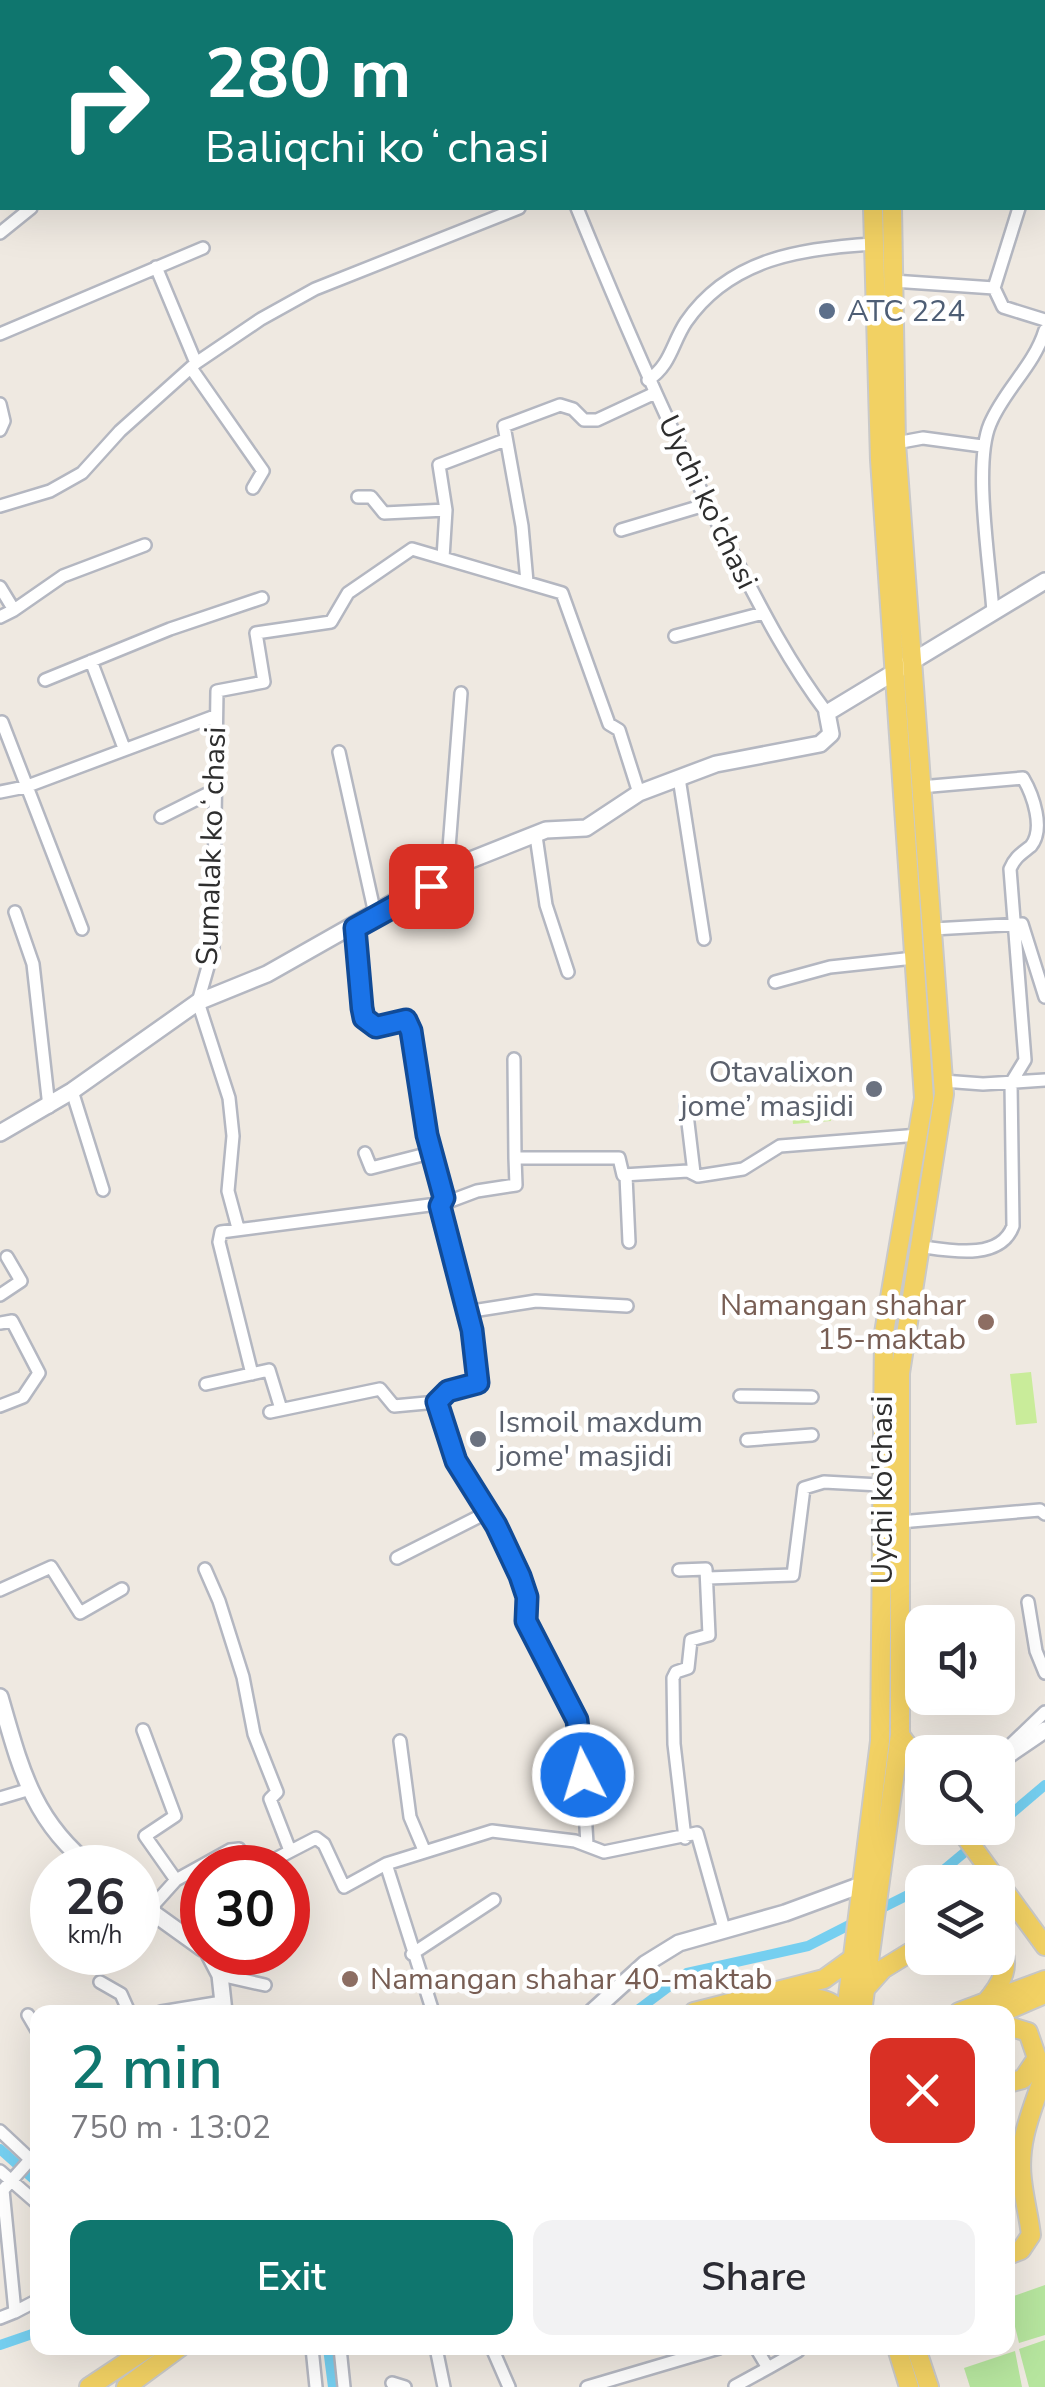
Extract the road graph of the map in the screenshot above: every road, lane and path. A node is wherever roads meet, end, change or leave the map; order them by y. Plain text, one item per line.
1 (29, 210) edge
2 (513, 210) edge
3 (578, 210) edge
4 (873, 210) edge
5 (892, 210) edge
6 (1018, 210) edge
7 (0, 233) edge
8 (874, 244) junction
9 (203, 248) dead end
10 (156, 266) junction
11 (893, 281) junction
12 (994, 288) junction
13 (1045, 320) edge
14 (1045, 330) edge
15 (0, 334) edge
16 (194, 366) junction
17 (648, 380) junction
18 (655, 393) junction
19 (0, 404) edge
20 (0, 430) edge
21 (504, 440) junction
22 (896, 443) junction
23 (982, 446) junction
24 (253, 488) dead end
25 (358, 496) dead end
26 (708, 504) junction
27 (0, 506) edge
28 (446, 510) junction
29 (620, 530) dead end
30 (146, 545) dead end
31 (443, 558) junction
32 (1045, 581) edge
33 (527, 582) junction
34 (0, 587) edge
35 (262, 598) dead end
36 (14, 610) junction
37 (993, 612) junction
38 (763, 613) junction
39 (0, 618) edge
40 (675, 636) dead end
41 (912, 660) junction
42 (91, 661) junction
43 (894, 671) junction
44 (45, 680) dead end
45 (461, 693) dead end
46 (826, 713) junction
47 (215, 716) junction
48 (2, 722) edge
49 (124, 748) junction
50 (339, 752) dead end
51 (679, 778) junction
52 (26, 787) junction
53 (920, 787) junction
54 (217, 789) junction
55 (0, 792) edge
56 (638, 793) junction
57 (1041, 802) edge
58 (161, 817) dead end
59 (536, 836) junction
60 (447, 874) junction
61 (15, 912) dead end
62 (375, 914) junction
63 (1014, 921) junction
64 (355, 928) junction
65 (82, 929) dead end
66 (933, 929) junction
67 (704, 940) dead end
68 (914, 958) junction
69 (568, 972) dead end
70 (774, 982) dead end
71 (1045, 997) edge
72 (198, 1002) junction
73 (514, 1059) dead end
74 (1045, 1080) edge
75 (943, 1081) junction
76 (1011, 1083) junction
77 (72, 1092) junction
78 (49, 1106) junction
79 (686, 1106) dead end
80 (0, 1133) edge
81 (920, 1136) junction
82 (365, 1152) dead end
83 (434, 1152) junction
84 (515, 1158) junction
85 (694, 1173) junction
86 (626, 1176) junction
87 (103, 1190) dead end
88 (441, 1202) junction
89 (238, 1228) junction
90 (629, 1242) dead end
91 (917, 1246) junction
92 (7, 1258) dead end
93 (0, 1295) edge
94 (627, 1306) dead end
95 (466, 1312) junction
96 (0, 1323) edge
97 (252, 1374) junction
98 (206, 1384) dead end
99 (740, 1396) dead end
100 (812, 1398) dead end
101 (437, 1402) junction
102 (0, 1406) edge
103 (812, 1435) dead end
104 (747, 1440) dead end
105 (880, 1485) junction
106 (488, 1512) junction
107 (1045, 1514) edge
108 (900, 1522) junction
109 (397, 1558) dead end
110 (204, 1569) dead end
111 (678, 1570) dead end
112 (708, 1578) junction
113 (122, 1589) dead end
114 (0, 1590) edge
115 (1028, 1602) dead end
116 (1045, 1673) edge
117 (0, 1697) edge
118 (1045, 1712) edge
119 (143, 1730) dead end
120 (1045, 1730) edge
121 (900, 1735) junction
122 (400, 1740) dead end
123 (905, 1742) edge
124 (1015, 1743) edge
125 (1015, 1749) edge
126 (28, 1790) junction
127 (882, 1797) junction
128 (0, 1798) edge
129 (685, 1838) junction
130 (587, 1844) junction
131 (69, 1845) edge
132 (288, 1845) edge
133 (298, 1845) edge
134 (971, 1845) edge
135 (424, 1850) junction
136 (386, 1864) junction
137 (180, 1878) edge
138 (176, 1880) junction
139 (861, 1889) junction
140 (160, 1893) edge
141 (494, 1900) dead end
142 (724, 1930) junction
143 (1045, 1946) edge
144 (412, 1954) junction
145 (905, 1955) edge
146 (852, 1958) junction
147 (1004, 1975) edge
148 (220, 1976) joint
149 (1045, 1980) edge
150 (100, 1982) dead end
151 (266, 1984) dead end
152 (866, 1988) junction
153 (1045, 1994) edge
154 (126, 2005) edge
155 (223, 2005) edge
156 (430, 2005) edge
157 (600, 2005) edge
158 (721, 2005) edge
159 (784, 2005) edge
160 (835, 2005) edge
161 (845, 2005) edge
162 (863, 2005) edge
163 (983, 2005) edge
164 (984, 2005) edge
165 (1015, 2007) edge
166 (28, 2015) dead end
167 (30, 2018) edge
168 (1015, 2028) edge
169 (1044, 2079) edge
170 (1015, 2081) edge
171 (0, 2131) edge
172 (30, 2158) edge
173 (30, 2160) edge
174 (0, 2171) edge
175 (12, 2179) junction
176 (30, 2196) edge
177 (1, 2199) edge
178 (1036, 2241) edge
179 (4, 2255) edge
180 (30, 2304) edge
181 (15, 2312) junction
182 (0, 2318) edge
183 (137, 2355) edge
184 (170, 2355) edge
185 (313, 2355) edge
186 (341, 2355) edge
187 (437, 2355) edge
188 (496, 2355) edge
189 (700, 2355) edge
190 (760, 2355) edge
191 (791, 2355) edge
192 (898, 2355) edge
193 (918, 2355) edge
194 (768, 2368) junction
195 (626, 2383) edge
196 (735, 2386) edge
197 (89, 2387) edge
198 (126, 2387) edge
199 (316, 2387) edge
200 (344, 2387) edge
201 (444, 2387) edge
202 (509, 2387) edge
203 (587, 2387) edge
204 (909, 2387) edge
205 (929, 2387) edge

1 - 7 street
2 - 16 street
3 - 17 street, Uychi ko'chasi
4 - 8 main road, Uychi ko'chasi
5 - 11 main road, Uychi ko'chasi
6 - 12 street
8 - 17 street
8 - 43 main road, Uychi ko'chasi
9 - 10 street
10 - 15 street
10 - 16 street
11 - 12 street
11 - 22 main road, Uychi ko'chasi
12 - 13 street
14 - 23 street
16 - 24 street
16 - 27 street
17 - 18 street, Uychi ko'chasi
18 - 21 street
18 - 26 street, Uychi ko'chasi
19 - 20 street
21 - 28 street
21 - 33 street
22 - 23 street
22 - 41 main road, Uychi ko'chasi
23 - 37 street
25 - 28 street
26 - 29 street
26 - 38 street, Uychi ko'chasi
28 - 31 street
30 - 36 street
31 - 33 street, Sumalak koʻchasi
31 - 47 street, Sumalak koʻchasi
32 - 37 street
33 - 56 street, Sumalak koʻchasi
34 - 36 street
35 - 42 street
36 - 39 street
37 - 41 street
38 - 40 street
38 - 46 street, Uychi ko'chasi
41 - 43 street
41 - 53 main road, Uychi ko'chasi
42 - 44 street
42 - 49 street
43 - 46 street
43 - 68 main road, Uychi ko'chasi
45 - 60 street
46 - 51 street
47 - 49 street
47 - 54 street, Sumalak koʻchasi
48 - 52 street
49 - 52 street
50 - 62 street
51 - 56 street
51 - 67 street
52 - 55 street
52 - 65 street
53 - 57 street
53 - 66 main road, Uychi ko'chasi
54 - 58 street
54 - 72 street, Sumalak koʻchasi
56 - 59 street
57 - 63 street
59 - 60 street
59 - 69 street
60 - 62 street
61 - 78 street
62 - 64 street
63 - 66 street
63 - 71 street
63 - 76 street
64 - 72 street
64 - 83 street
66 - 75 main road, Uychi ko'chasi
68 - 70 street
68 - 81 main road, Uychi ko'chasi
72 - 77 street
72 - 89 street
73 - 84 street
74 - 76 street
75 - 76 street
75 - 91 main road, Uychi ko'chasi
76 - 91 street
77 - 78 street
77 - 87 street
78 - 80 street
79 - 85 street
81 - 85 street
81 - 105 main road, Uychi ko'chasi
82 - 83 street
83 - 88 street
84 - 86 street
84 - 88 street
85 - 86 street
86 - 90 street
88 - 89 street
88 - 95 street
89 - 97 street
91 - 108 main road, Uychi ko'chasi
92 - 93 street
94 - 95 street
95 - 101 street
96 - 102 street
97 - 98 street
97 - 101 street
99 - 100 street
101 - 106 street
103 - 104 street
105 - 112 street
105 - 127 main road, Uychi ko'chasi
106 - 109 street
106 - 130 street
107 - 108 street
108 - 121 main road, Uychi ko'chasi
110 - 132 street
111 - 112 street
112 - 129 street
113 - 114 street
115 - 116 street
117 - 126 street
118 - 124 street
119 - 138 street
120 - 125 street
121 - 123 main road
121 - 127 main road, Uychi ko'chasi
122 - 135 street
126 - 128 street
126 - 131 street
127 - 139 main road, Uychi ko'chasi
127 - 152 main road, Uychi ko'chasi
129 - 130 street
129 - 142 street
130 - 135 street
133 - 136 street
134 - 143 main road
135 - 136 street
136 - 144 street
137 - 138 street
138 - 140 street
139 - 142 street
139 - 146 main road, Uychi ko'chasi
141 - 144 street
142 - 157 street
144 - 156 street
145 - 152 main road
146 - 158 main road
146 - 161 main road, Uychi ko'chasi
147 - 163 main road
148 - 151 street
148 - 155 street
149 - 164 main road
150 - 154 street
152 - 162 main road, Uychi ko'chasi
153 - 165 main road
159 - 160 main road
166 - 167 street
168 - 170 main road
169 - 178 main road
171 - 172 street
173 - 175 street
174 - 175 street
175 - 176 street
175 - 177 street
177 - 179 street
179 - 181 street
180 - 181 street
181 - 182 street
183 - 197 main road
184 - 198 main road
185 - 199 street
186 - 200 street
187 - 201 street
188 - 202 street
189 - 195 street
190 - 194 street
191 - 194 street
192 - 204 main road
193 - 205 main road
194 - 196 street
195 - 203 street

